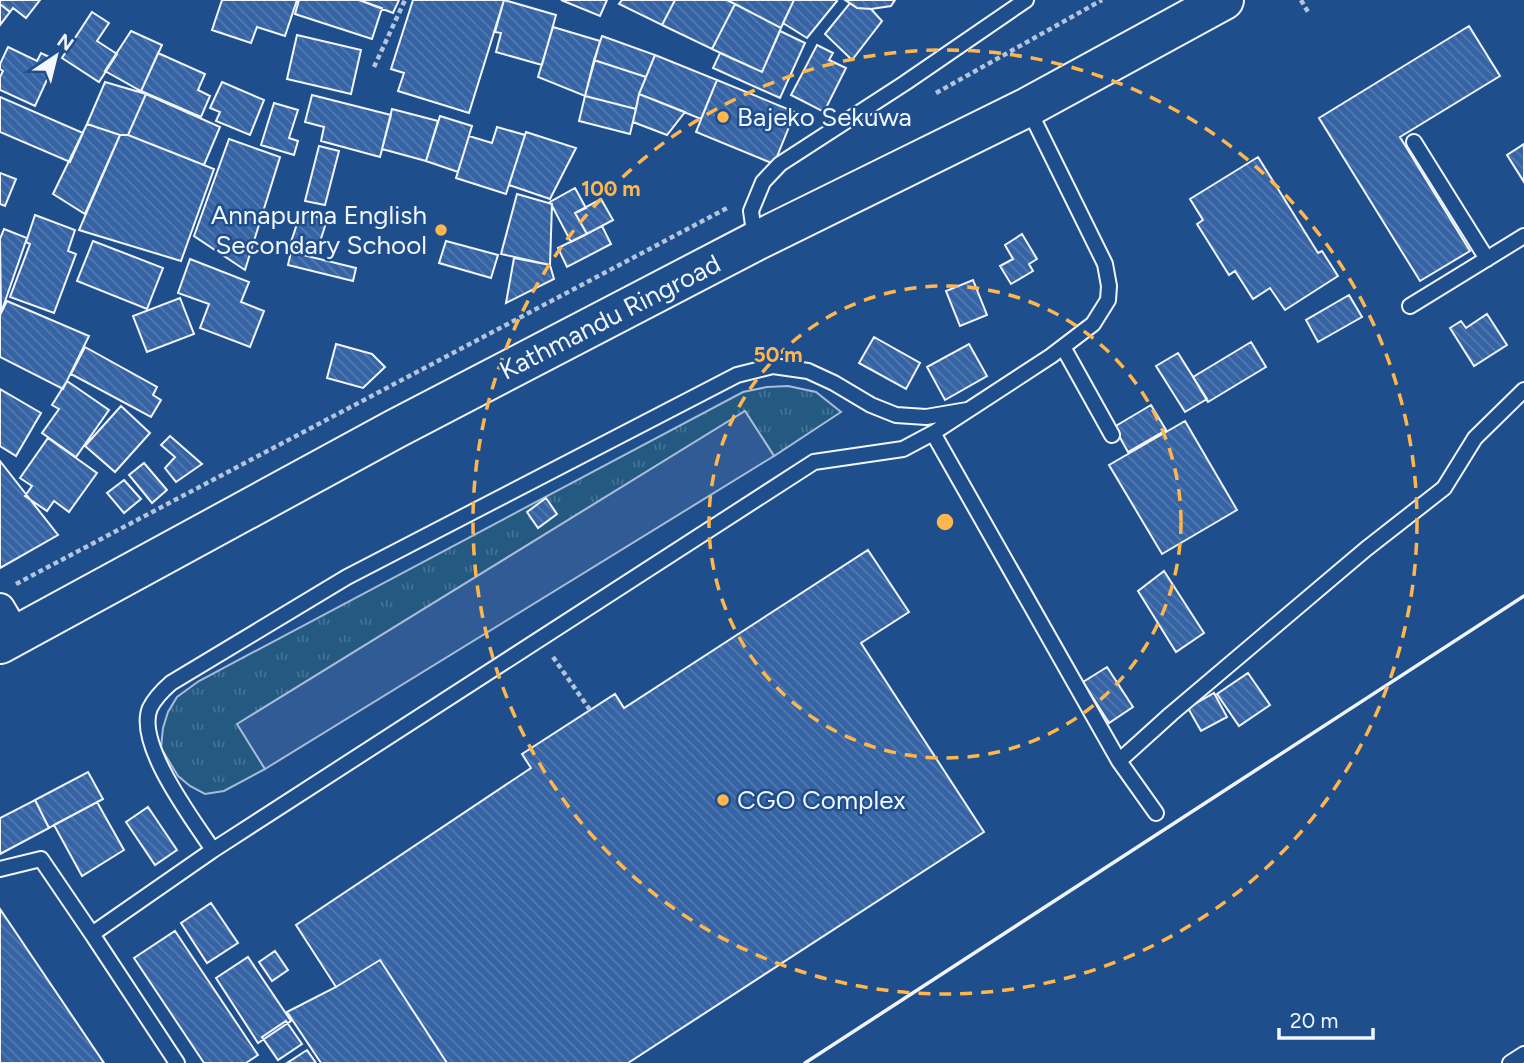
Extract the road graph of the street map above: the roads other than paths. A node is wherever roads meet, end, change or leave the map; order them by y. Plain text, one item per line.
1 (1026, 0) edge
2 (1224, 0) edge
3 (1028, 107) junction
4 (1414, 142) dead end
5 (1524, 236) edge
6 (755, 241) junction
7 (1487, 259) junction
8 (1410, 306) dead end
9 (1063, 347) junction
10 (1524, 390) edge
11 (967, 410) junction
12 (933, 433) junction
13 (1112, 435) dead end
14 (7, 618) edge
15 (1119, 761) junction
16 (1156, 813) dead end
17 (213, 850) junction
18 (0, 869) edge
19 (92, 934) junction
20 (1524, 1054) edge
21 (177, 1063) edge
22 (1510, 1063) edge

1 - 6 lane
2 - 3 highway, Kathmandu Ringroad
3 - 6 highway, Kathmandu Ringroad
3 - 9 lane
4 - 7 lane
5 - 7 lane
6 - 14 highway, Kathmandu Ringroad
7 - 8 lane
9 - 11 lane
9 - 13 lane
10 - 15 lane
11 - 12 lane
11 - 17 lane
12 - 15 lane
12 - 17 lane
15 - 16 lane
17 - 19 lane
18 - 19 lane
19 - 21 lane
20 - 22 lane

